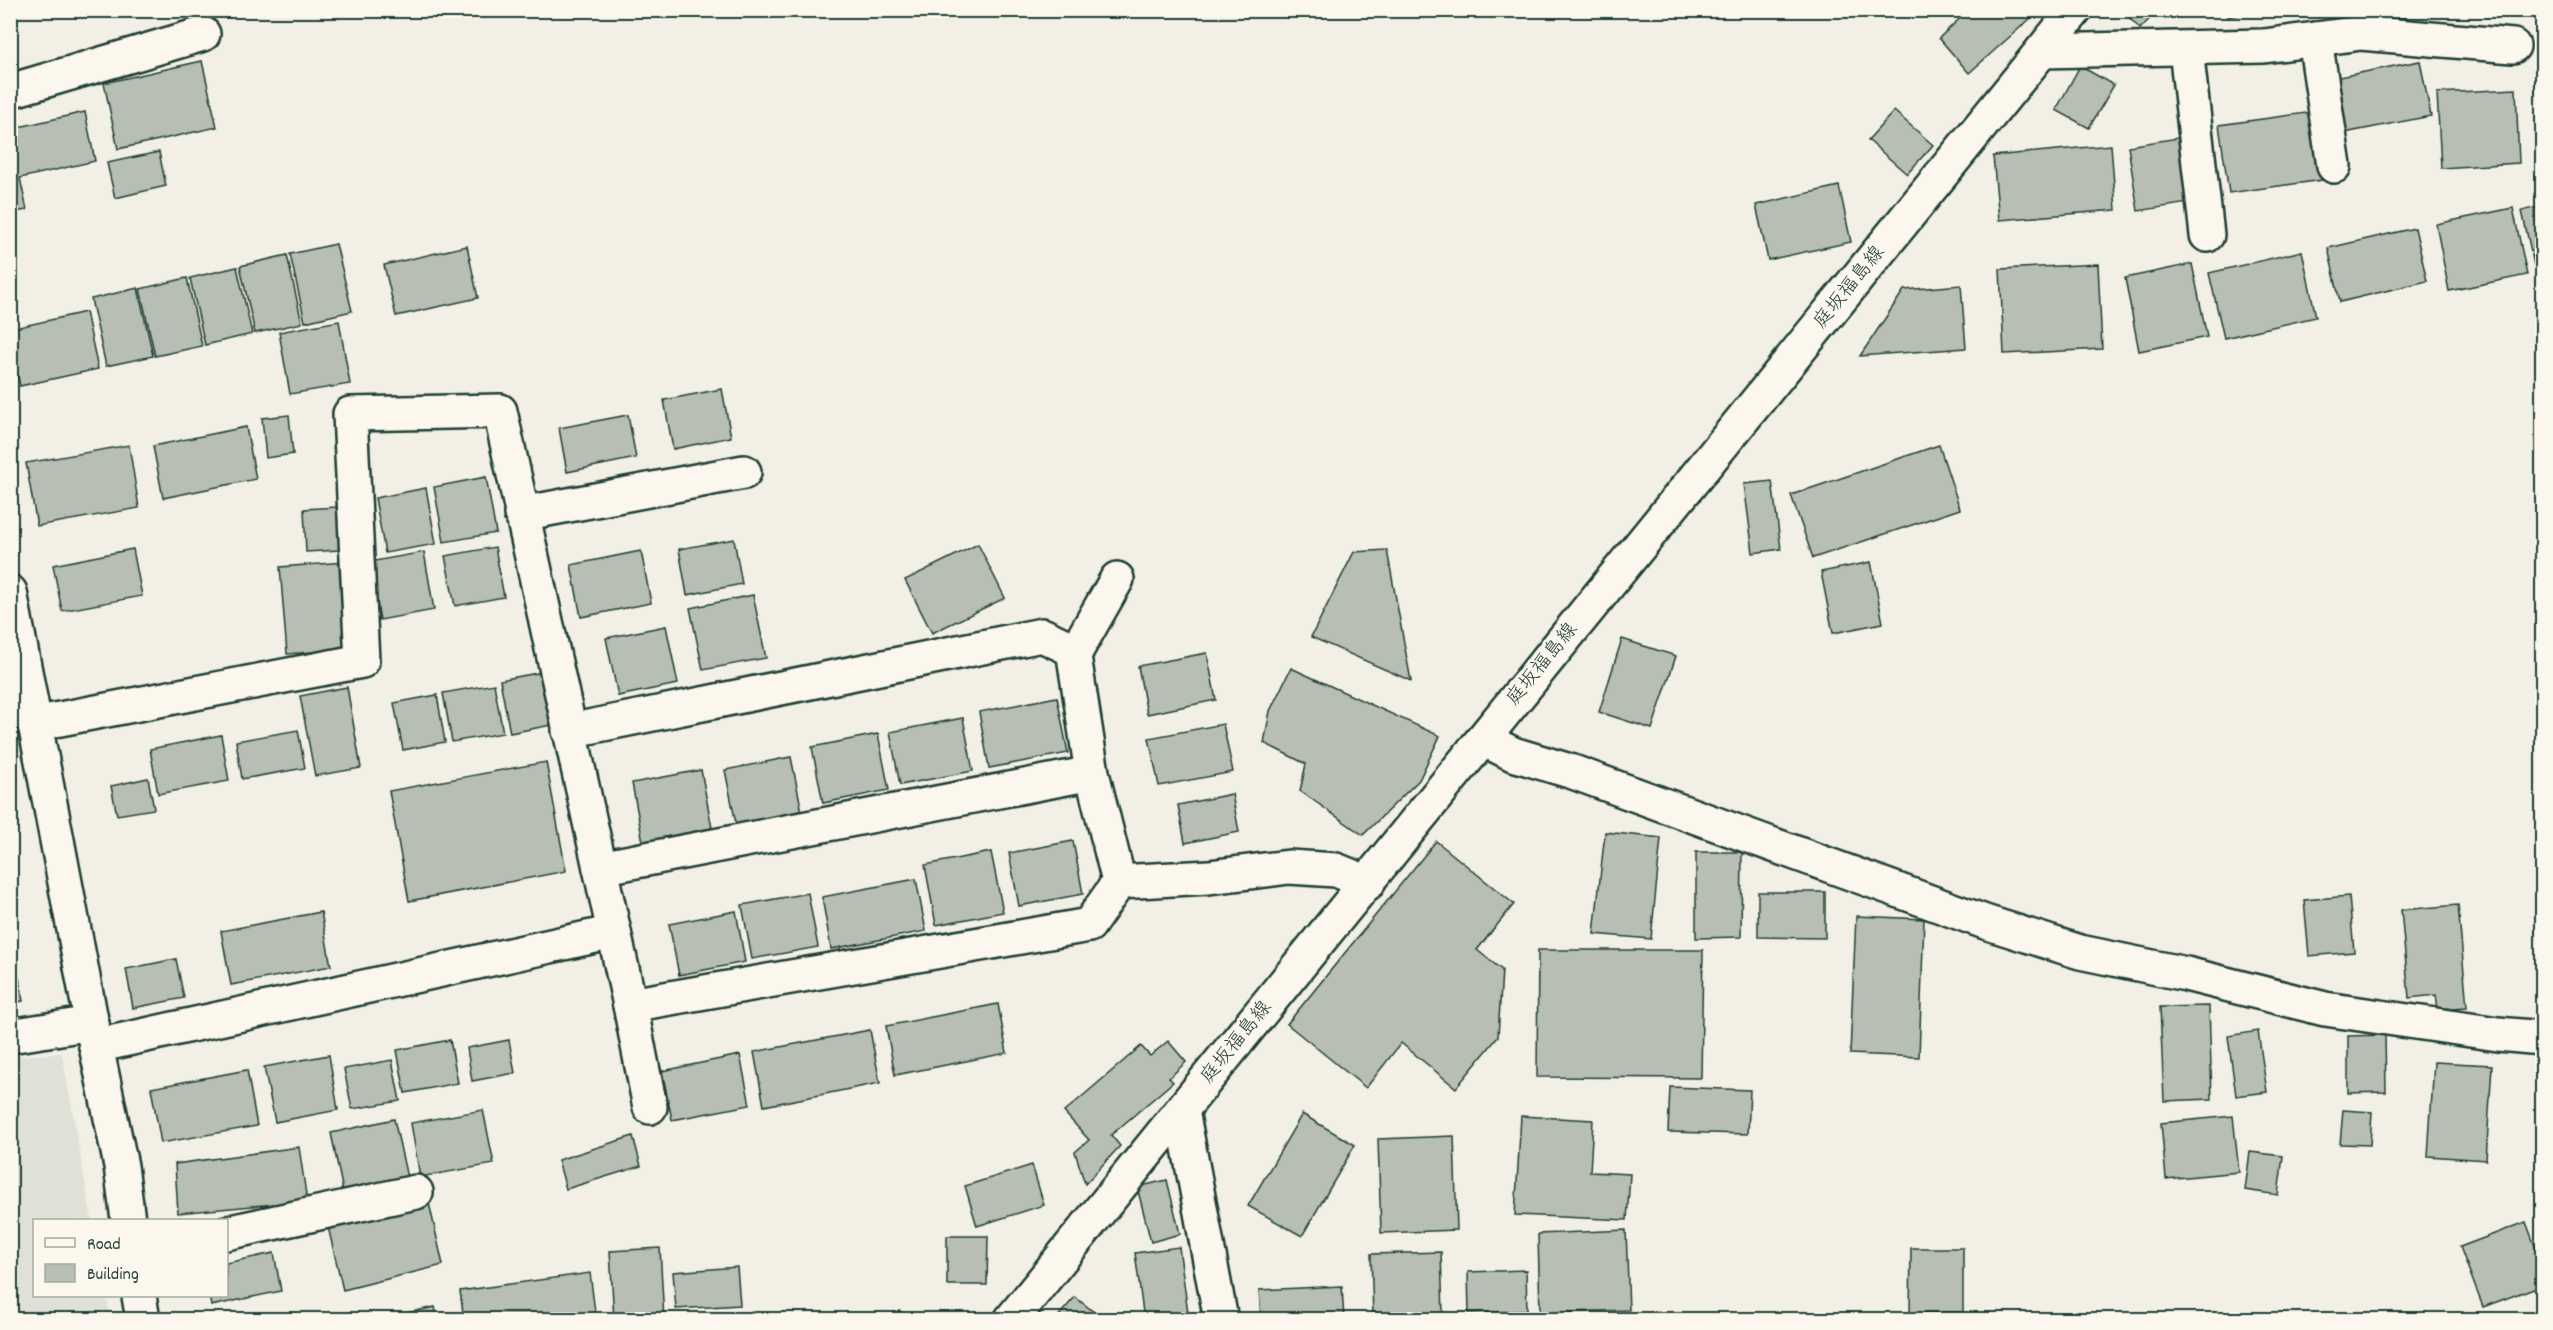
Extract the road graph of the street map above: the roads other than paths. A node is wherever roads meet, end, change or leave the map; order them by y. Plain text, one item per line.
1 (2075, 10) edge
2 (203, 34) dead end
3 (2315, 39) junction
4 (2512, 46) dead end
5 (2186, 49) junction
6 (2042, 51) junction
7 (10, 91) edge
8 (2334, 166) dead end
9 (2207, 235) dead end
10 (744, 472) dead end
11 (521, 514) junction
12 (1117, 579) dead end
13 (10, 592) edge
14 (1076, 651) junction
15 (34, 724) junction
16 (569, 730) junction
17 (1483, 739) junction
18 (1092, 773) junction
19 (600, 868) junction
20 (1119, 882) junction
21 (1368, 883) junction
22 (614, 932) junction
23 (630, 1005) junction
24 (94, 1034) junction
25 (10, 1036) edge
26 (2542, 1038) edge
27 (650, 1107) dead end
28 (1182, 1110) junction
29 (416, 1192) dead end
30 (128, 1219) edge
31 (228, 1233) edge
32 (139, 1297) edge
33 (143, 1320) edge
34 (1011, 1320) edge
35 (1221, 1320) edge

1 - 6 street, 庭坂福島線
2 - 7 street
3 - 4 street
3 - 5 street
3 - 8 street
5 - 6 street
5 - 9 street
6 - 17 street, 庭坂福島線
10 - 11 street
11 - 15 street
11 - 16 street
12 - 14 street
13 - 15 street
14 - 16 street
14 - 18 street
15 - 24 street
16 - 19 street
17 - 21 street, 庭坂福島線
17 - 26 street
18 - 19 street
18 - 20 street
19 - 22 street
20 - 21 street
20 - 23 street
21 - 28 street, 庭坂福島線
22 - 23 street
22 - 24 street
23 - 27 street
24 - 25 street
24 - 30 street
28 - 34 street, 庭坂福島線
28 - 35 street
29 - 31 street
32 - 33 street

